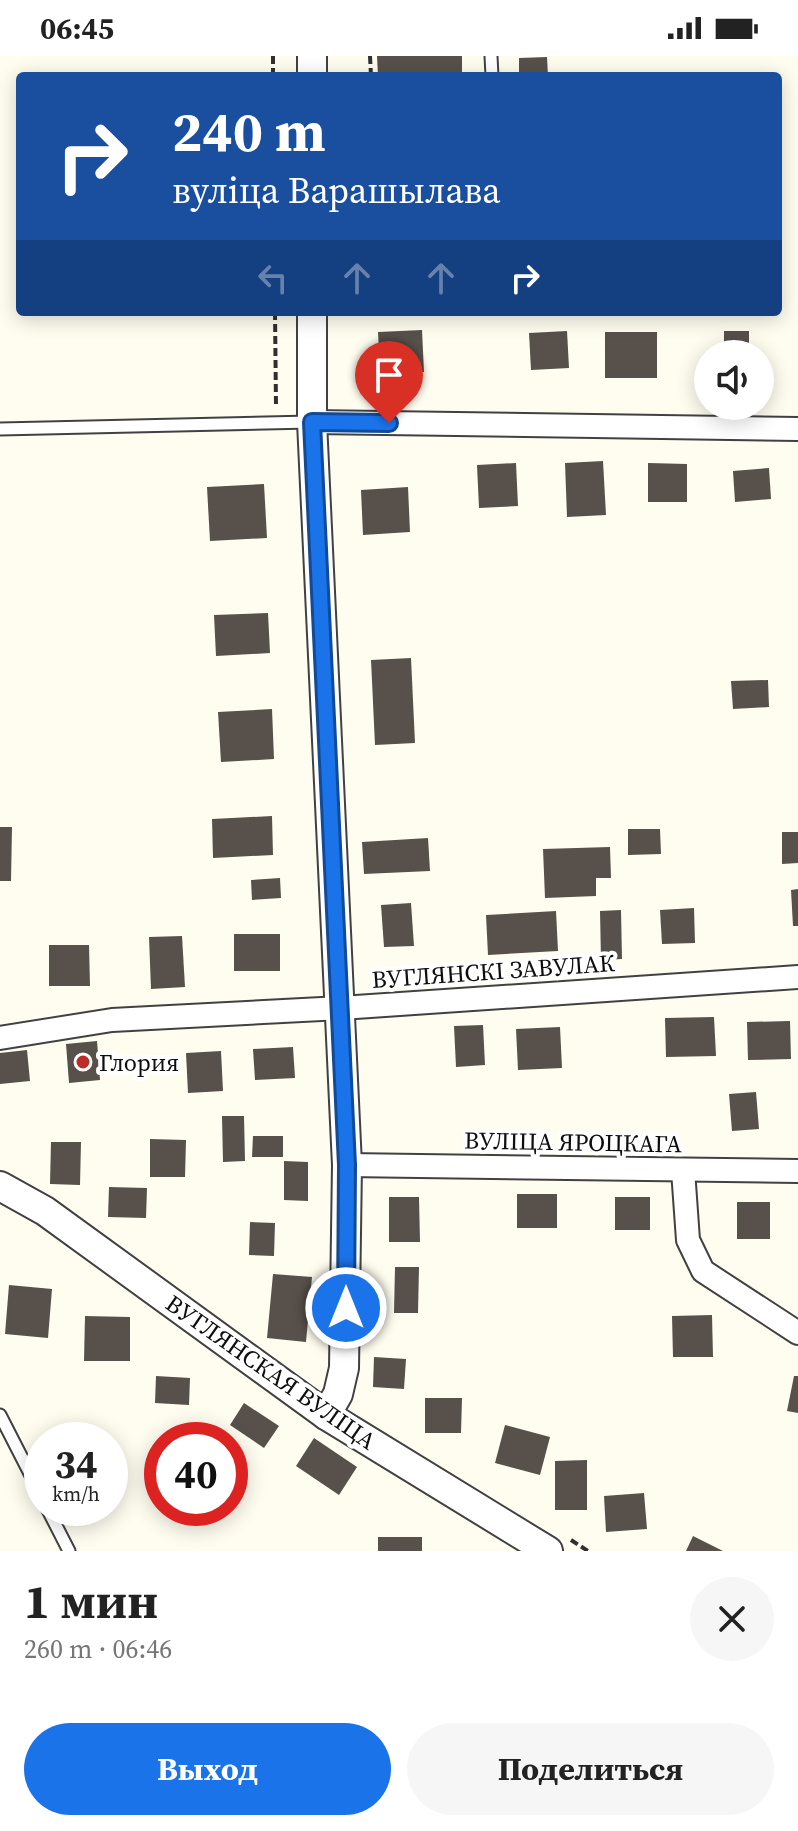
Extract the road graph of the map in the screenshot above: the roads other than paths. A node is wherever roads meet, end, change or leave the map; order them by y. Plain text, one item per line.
1 (312, 316) edge
2 (312, 422) junction
3 (0, 429) edge
4 (798, 429) edge
5 (798, 977) edge
6 (341, 1008) junction
7 (0, 1038) edge
8 (347, 1165) junction
9 (683, 1170) junction
10 (798, 1171) edge
11 (0, 1186) edge
12 (798, 1333) edge
13 (0, 1415) edge
14 (326, 1415) junction
15 (24, 1462) edge
16 (56, 1526) edge
17 (69, 1551) edge
18 (548, 1551) edge

1 - 2 street
2 - 3 lane
2 - 4 street
2 - 6 street
5 - 6 street, ВУГЛЯНСКІ ЗАВУЛАК
6 - 7 street, ВУГЛЯНСКІ ЗАВУЛАК
6 - 8 street
8 - 9 street, ВУЛІЦА ЯРОЦКАГА
8 - 14 street
9 - 10 street, ВУЛІЦА ЯРОЦКАГА
9 - 12 street
11 - 14 street, ВУГЛЯНСКАЯ ВУЛІЦА
13 - 15 lane
14 - 18 street, ВУГЛЯНСКАЯ ВУЛІЦА
16 - 17 lane

